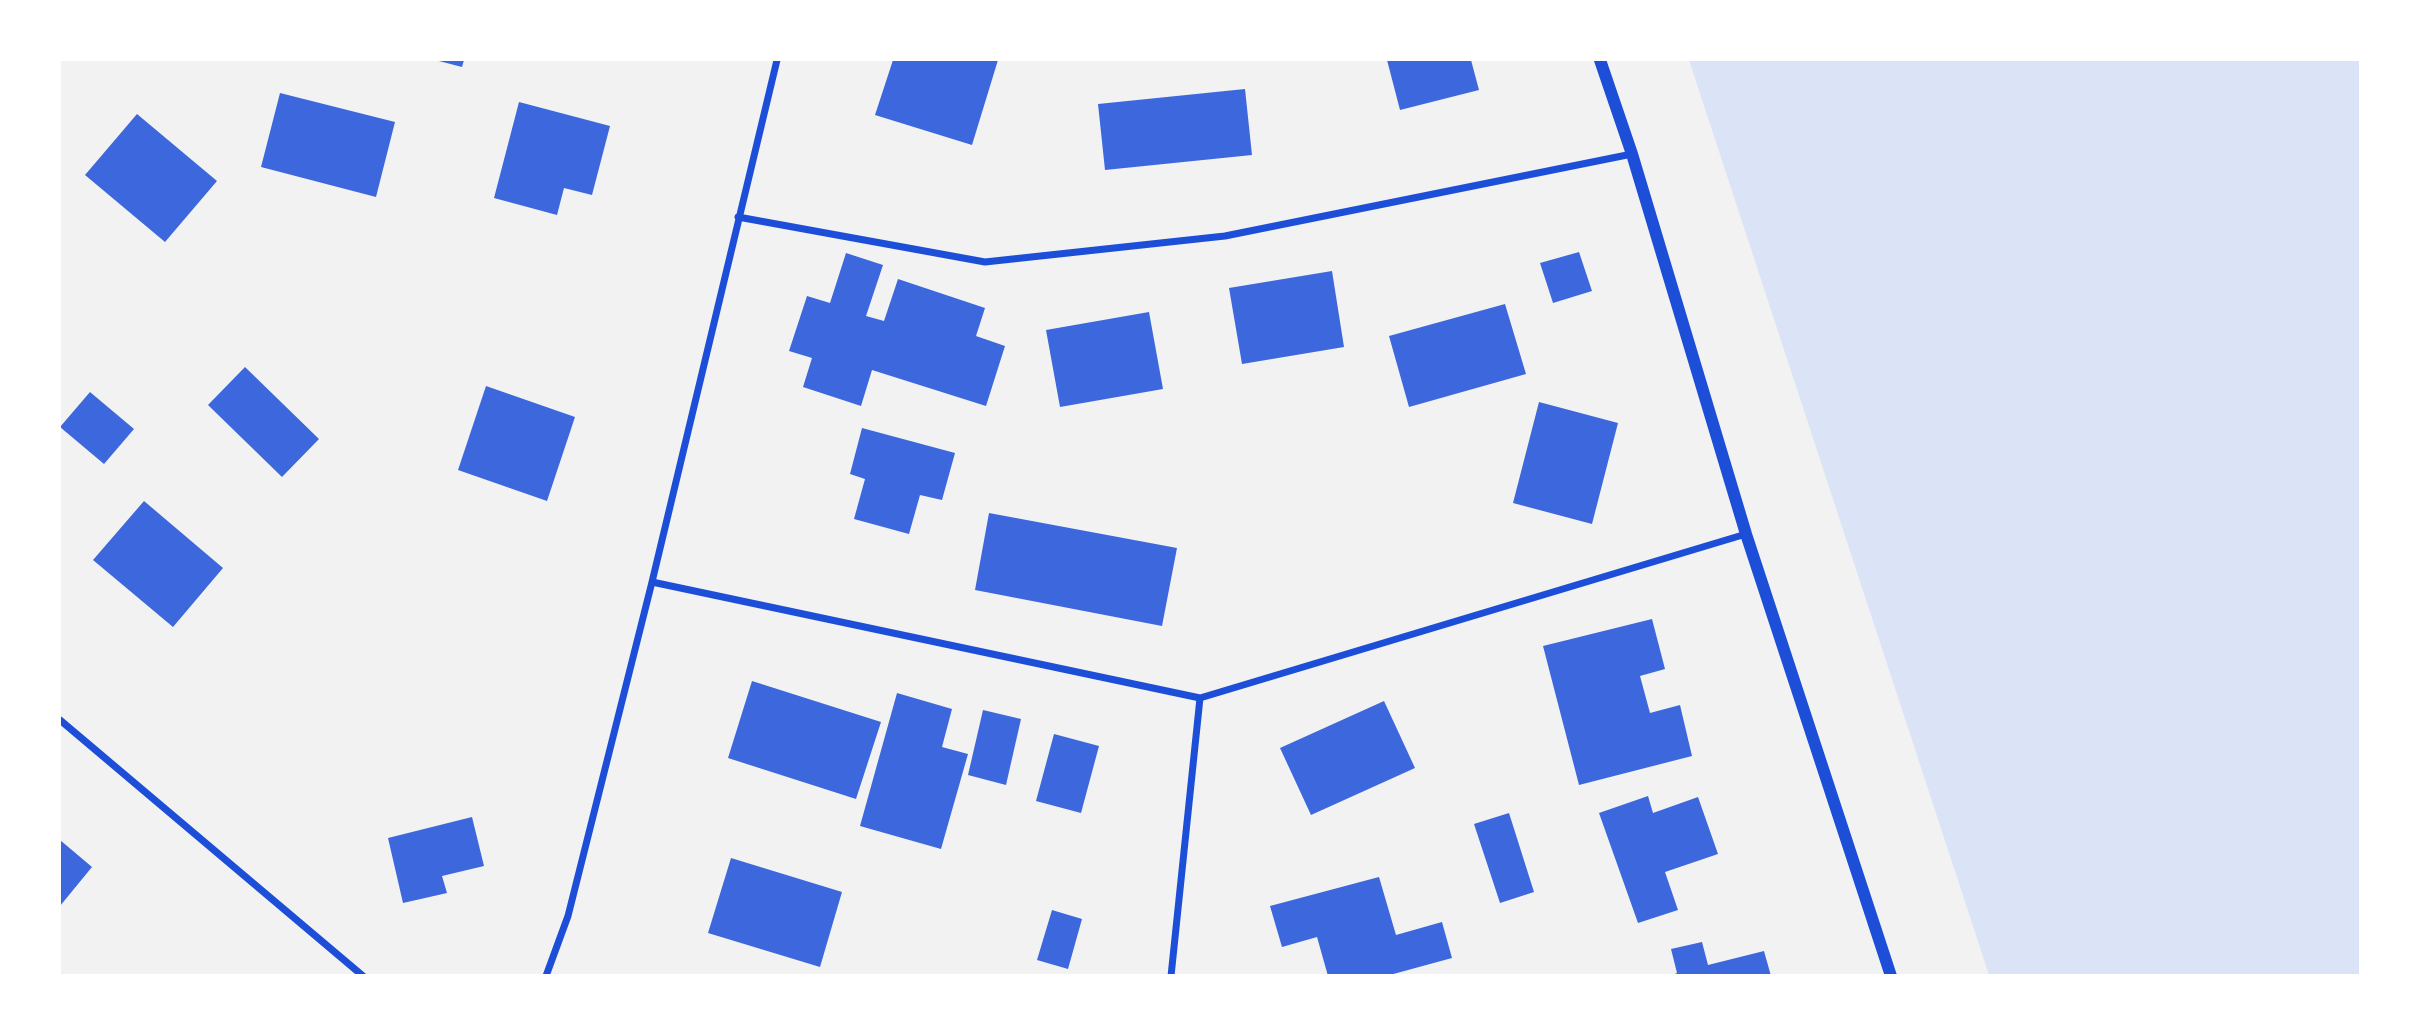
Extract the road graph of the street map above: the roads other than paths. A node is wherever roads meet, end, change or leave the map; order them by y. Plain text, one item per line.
1 (777, 60) edge
2 (1600, 60) edge
3 (1632, 154) junction
4 (738, 217) junction
5 (1746, 534) junction
6 (652, 582) junction
7 (1200, 698) junction
8 (60, 720) edge
9 (363, 975) edge
10 (546, 975) edge
11 (1171, 975) edge
12 (1891, 975) edge

1 - 4 street
2 - 3 street
3 - 4 street
3 - 5 street
4 - 6 street
5 - 7 street
5 - 12 street
6 - 7 street
6 - 10 street
7 - 11 street
8 - 9 street

